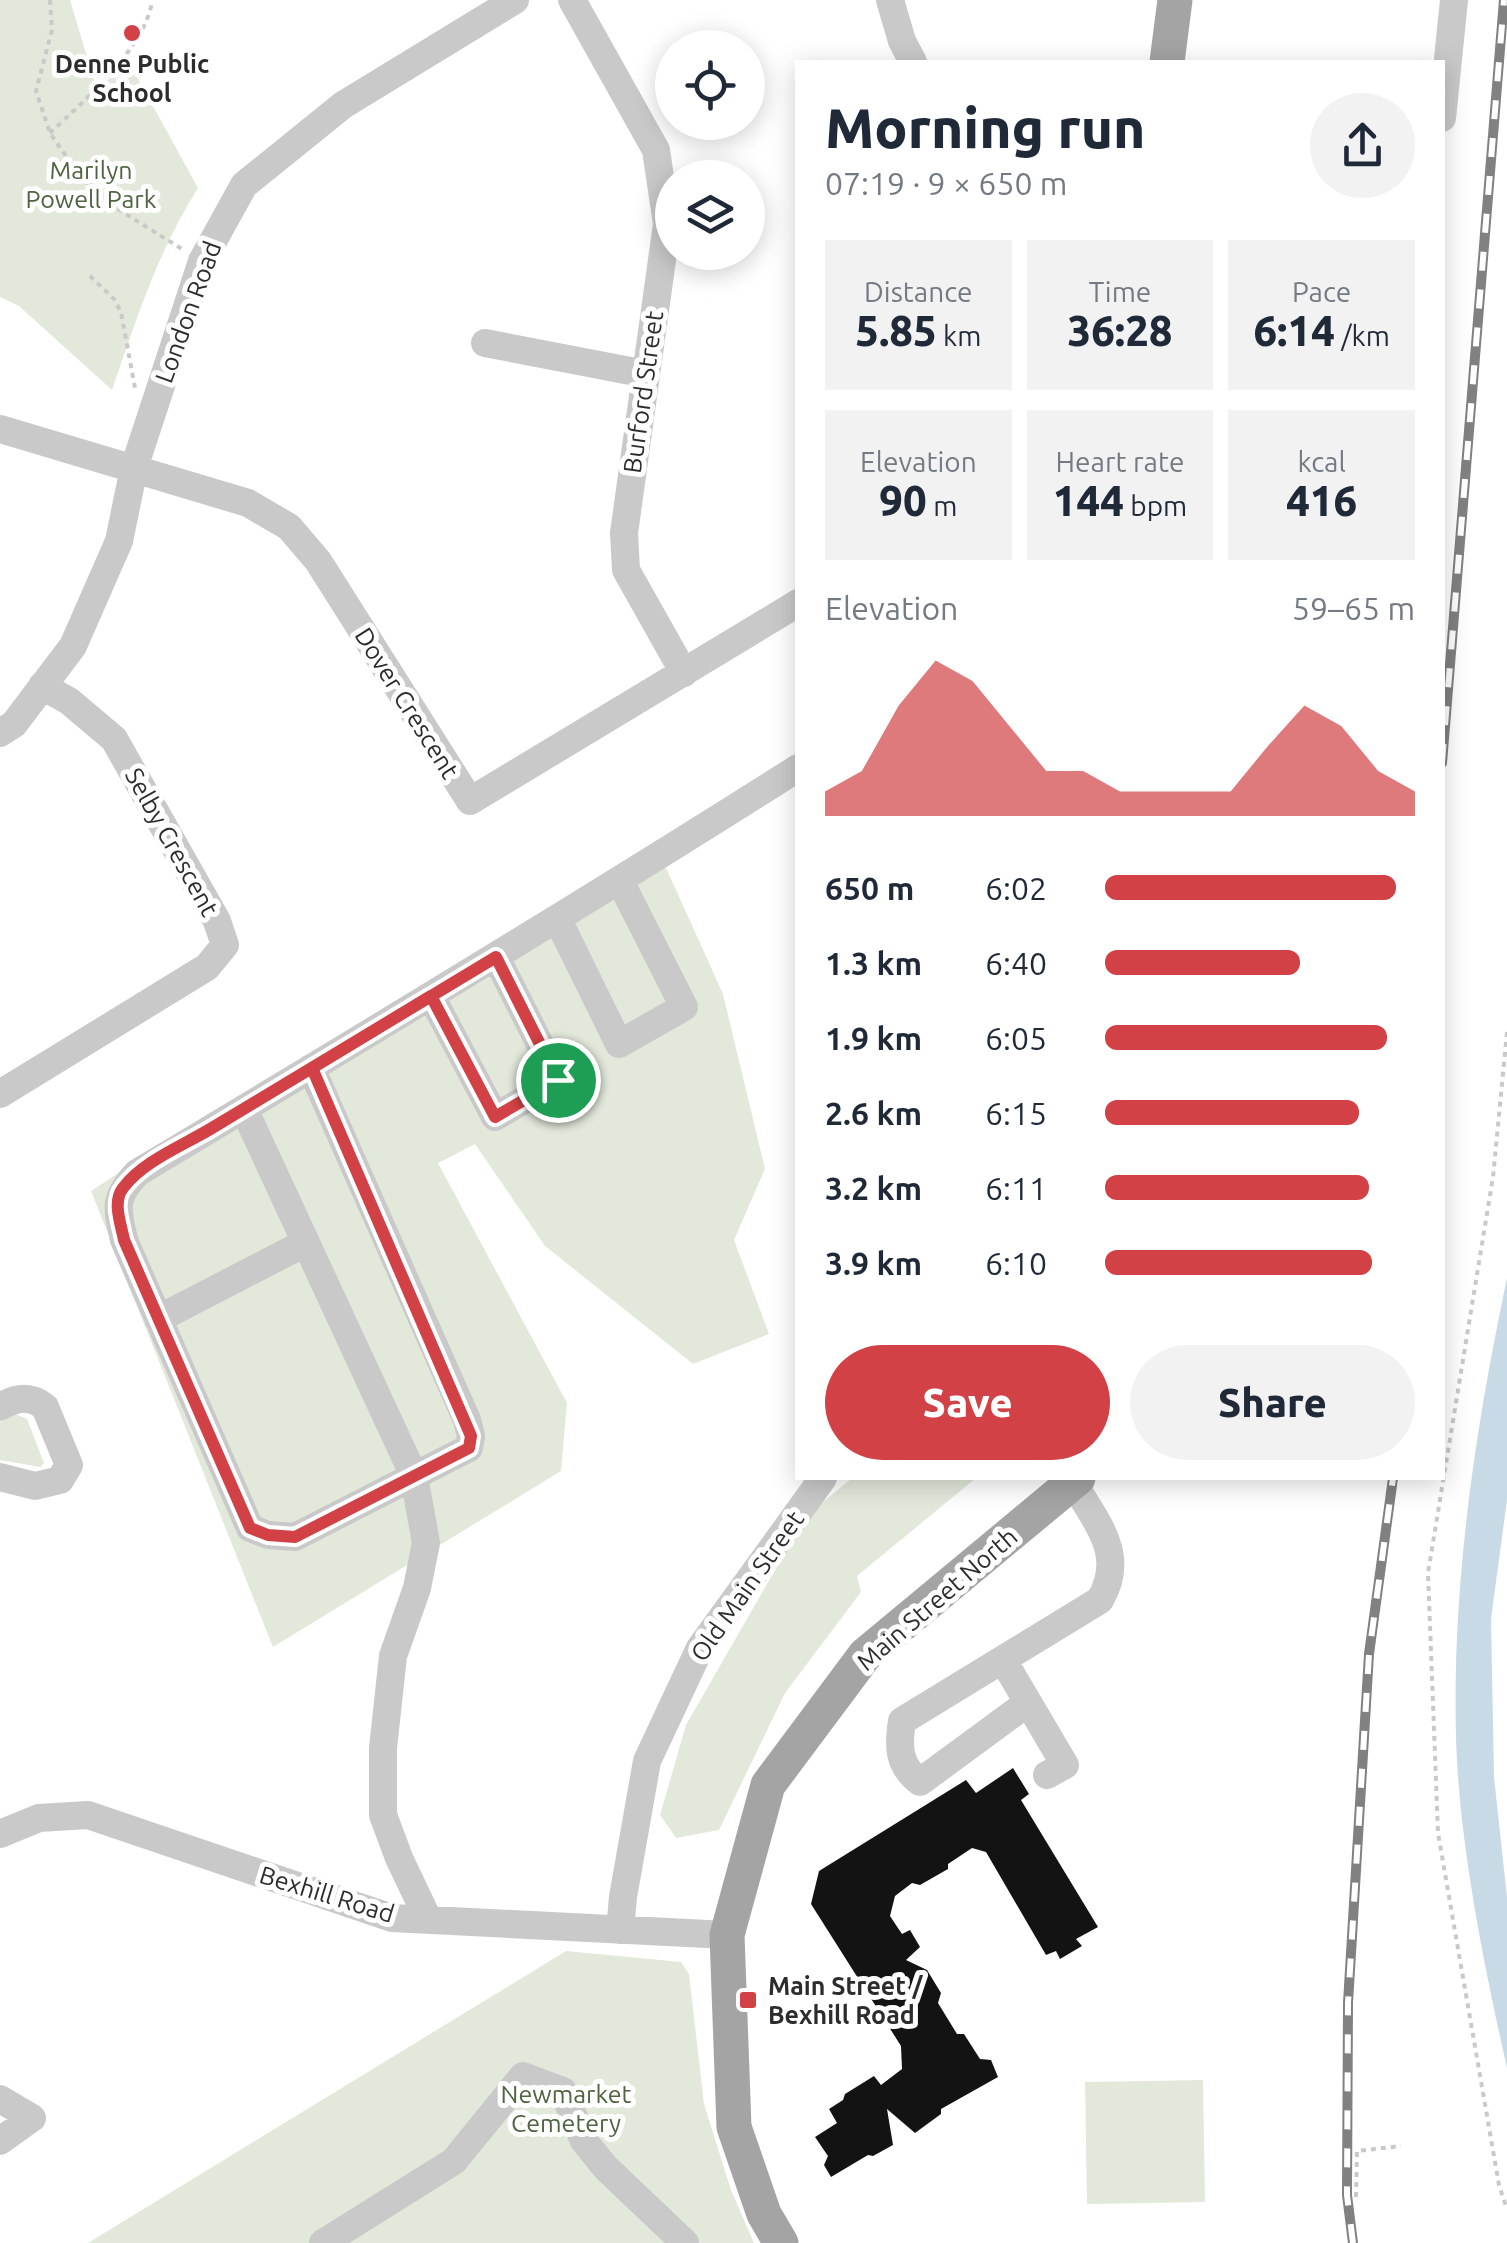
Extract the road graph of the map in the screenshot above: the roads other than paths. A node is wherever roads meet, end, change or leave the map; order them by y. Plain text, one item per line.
1 (515, 0) edge
2 (572, 0) edge
3 (890, 0) edge
4 (1175, 0) edge
5 (1454, 0) edge
6 (912, 60) edge
7 (1167, 60) edge
8 (1445, 88) edge
9 (484, 343) dead end
10 (646, 374) junction
11 (0, 430) edge
12 (134, 468) junction
13 (795, 605) edge
14 (684, 672) junction
15 (42, 686) junction
16 (0, 733) edge
17 (795, 770) edge
18 (620, 881) junction
19 (558, 920) junction
20 (496, 957) junction
21 (431, 996) junction
22 (312, 1068) junction
23 (0, 1094) edge
24 (244, 1109) junction
25 (304, 1244) junction
26 (158, 1319) junction
27 (0, 1407) edge
28 (414, 1476) junction
29 (0, 1478) edge
30 (822, 1480) edge
31 (1076, 1480) edge
32 (1002, 1660) junction
33 (1026, 1704) junction
34 (1046, 1775) dead end
35 (0, 1834) edge
36 (428, 1920) junction
37 (620, 1930) junction
38 (727, 1935) junction
39 (0, 2098) edge
40 (0, 2141) edge
41 (322, 2243) edge
42 (686, 2243) edge
43 (780, 2243) edge

1 - 12 street, London Road
2 - 10 street, Burford Street
3 - 6 street
4 - 7 main road
5 - 8 street
9 - 10 street
10 - 14 street, Burford Street
11 - 12 street
12 - 14 street, Dover Crescent
12 - 15 street, London Road
13 - 14 street, Dover Crescent
15 - 16 street, London Road
15 - 23 street, Selby Crescent
17 - 18 street
18 - 19 street
18 - 19 street
19 - 20 street
20 - 21 street
20 - 21 street
21 - 22 street
22 - 24 street
22 - 28 street
24 - 25 street
24 - 26 street
25 - 26 street
25 - 28 street
26 - 28 street
27 - 29 street
28 - 36 street
30 - 37 street, Old Main Street
31 - 32 street
31 - 38 main road, Main Street North
32 - 33 street
32 - 33 street
33 - 34 street
35 - 36 street, Bexhill Road
36 - 37 street, Bexhill Road
37 - 38 street, Bexhill Road
38 - 43 main road, Main Street North
39 - 40 street
41 - 42 street

